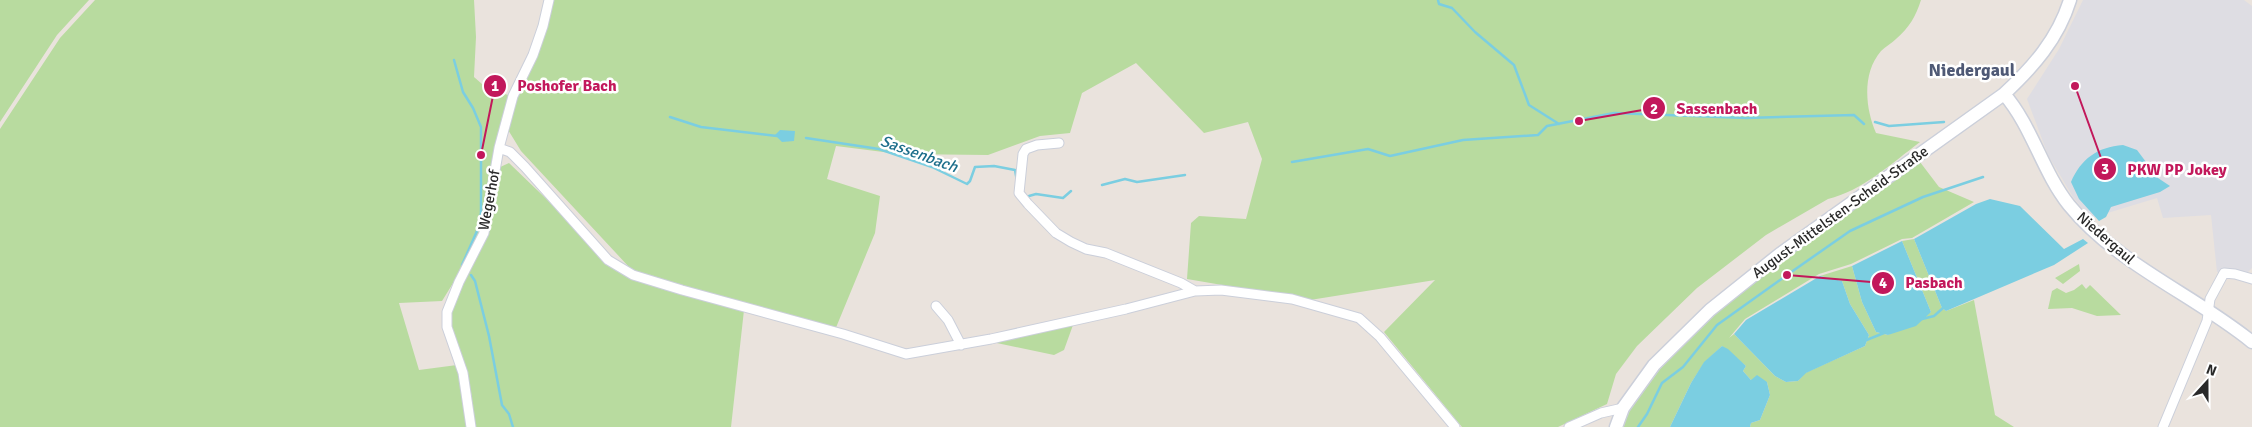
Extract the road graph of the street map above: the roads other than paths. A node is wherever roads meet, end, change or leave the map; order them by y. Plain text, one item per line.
1 (549, 0) edge
2 (2066, 1) edge
3 (2004, 94) junction
4 (1060, 143) dead end
5 (499, 148) junction
6 (2252, 279) edge
7 (1196, 291) junction
8 (936, 306) dead end
9 (2209, 311) junction
10 (2252, 342) edge
11 (961, 345) junction
12 (1623, 408) junction
13 (472, 427) edge
14 (1455, 427) edge
15 (1569, 427) edge
16 (1616, 427) edge
17 (2163, 427) edge

1 - 5 street, Wegerhof
2 - 3 main road, August-Mittelsten-Scheid-Straße
3 - 9 main road, Niedergaul
3 - 12 main road, August-Mittelsten-Scheid-Straße
4 - 7 street
5 - 11 street
5 - 13 street, Wegerhof
6 - 9 street
7 - 11 street
7 - 14 street
8 - 11 street
9 - 10 main road, Niedergaul
9 - 17 street
12 - 15 street
12 - 16 main road, August-Mittelsten-Scheid-Straße

